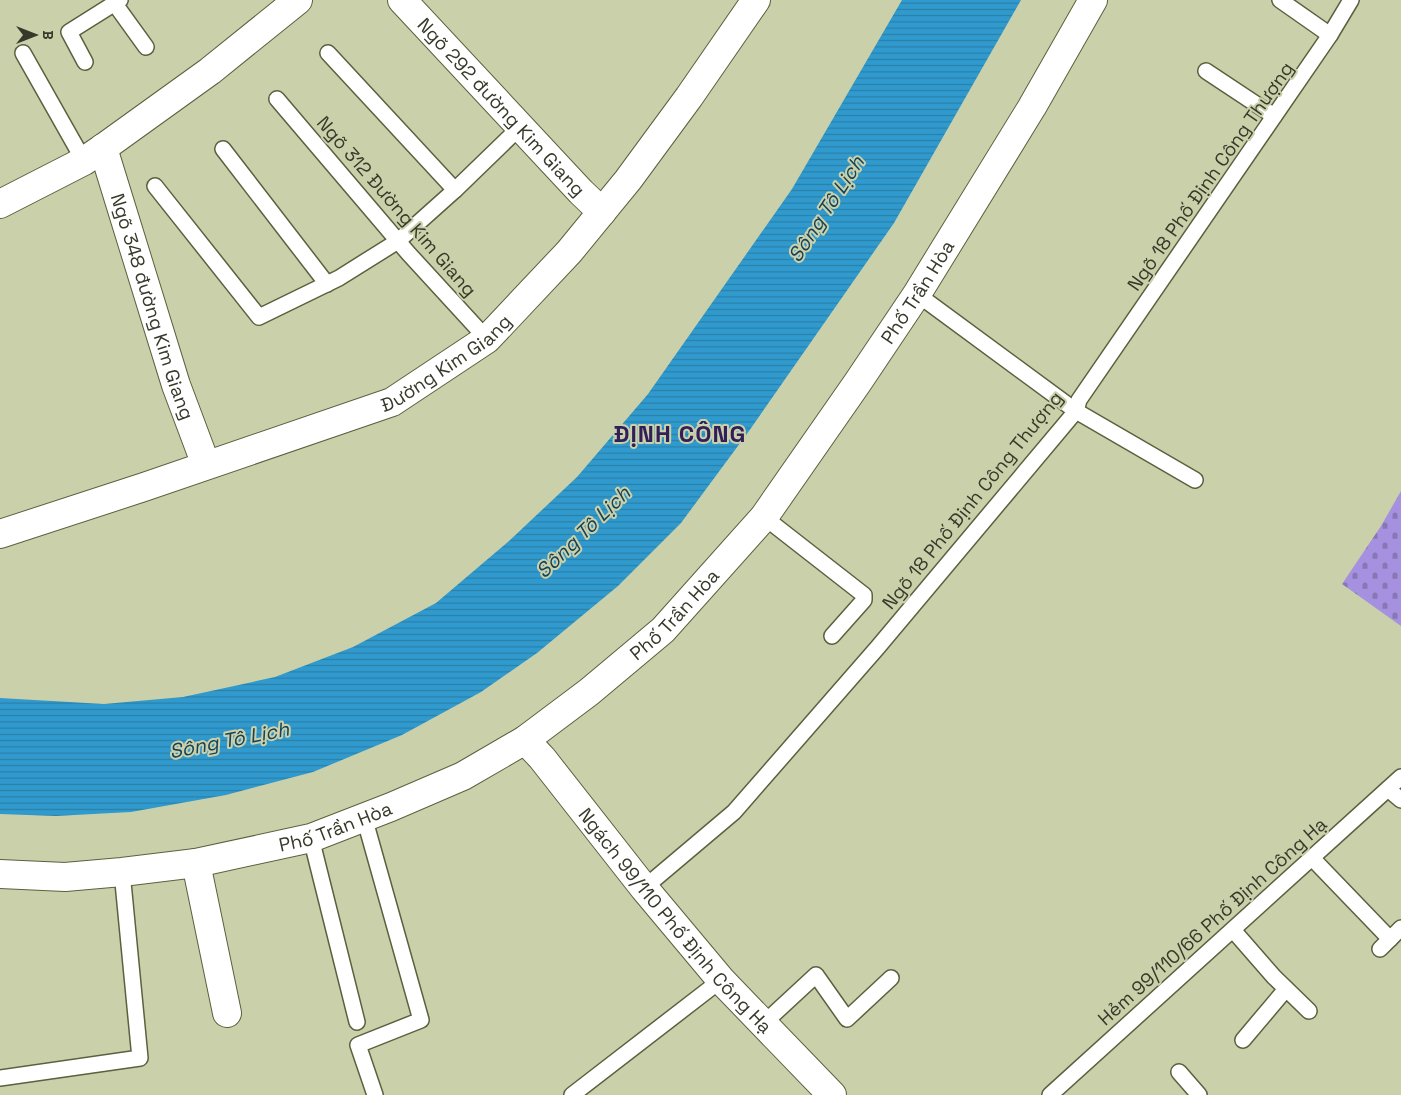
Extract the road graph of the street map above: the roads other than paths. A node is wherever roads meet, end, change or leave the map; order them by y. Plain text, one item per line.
1 (298, 0) edge
2 (402, 0) edge
3 (756, 0) edge
4 (1093, 0) edge
5 (1280, 0) edge
6 (1352, 0) edge
7 (117, 2) edge
8 (1330, 36) junction
9 (146, 46) dead end
10 (23, 53) dead end
11 (328, 53) dead end
12 (85, 62) dead end
13 (1206, 72) dead end
14 (278, 99) dead end
15 (1274, 116) junction
16 (520, 127) junction
17 (223, 149) dead end
18 (93, 154) junction
19 (155, 186) dead end
20 (454, 190) junction
21 (0, 204) edge
22 (602, 212) junction
23 (398, 241) junction
24 (327, 284) junction
25 (917, 294) junction
26 (487, 339) junction
27 (1076, 411) junction
28 (206, 465) junction
29 (1195, 480) dead end
30 (764, 516) junction
31 (0, 534) edge
32 (832, 636) dead end
33 (525, 740) junction
34 (1401, 777) edge
35 (1388, 789) junction
36 (1401, 800) edge
37 (364, 817) junction
38 (311, 838) junction
39 (1312, 858) junction
40 (196, 863) junction
41 (122, 872) junction
42 (0, 874) edge
43 (644, 888) junction
44 (1233, 930) junction
45 (1390, 939) edge
46 (891, 978) dead end
47 (721, 980) junction
48 (1286, 988) junction
49 (1309, 1011) dead end
50 (227, 1014) dead end
51 (357, 1022) dead end
52 (763, 1024) junction
53 (1244, 1040) dead end
54 (1179, 1072) dead end
55 (0, 1078) edge
56 (825, 1093) edge
57 (375, 1095) edge
58 (572, 1095) edge
59 (1050, 1095) edge
60 (1199, 1095) edge

1 - 18 main road
2 - 16 main road, Ngõ 292 đường Kim Giang
3 - 22 main road, Đường Kim Giang
4 - 25 main road, Phố Trần Hòa
5 - 8 lane
6 - 8 lane, Ngõ 18 Phố Định Công Thượng
7 - 9 lane
7 - 12 lane
8 - 15 lane, Ngõ 18 Phố Định Công Thượng
10 - 18 lane
11 - 20 lane
13 - 15 lane
14 - 23 lane, Ngõ 312 Đường Kim Giang
15 - 27 lane, Ngõ 18 Phố Định Công Thượng
16 - 20 lane
16 - 22 main road, Ngõ 292 đường Kim Giang
17 - 24 lane
18 - 21 main road
18 - 28 main road, Ngõ 348 đường Kim Giang
19 - 24 lane
20 - 23 lane
22 - 26 main road, Đường Kim Giang
23 - 24 lane
23 - 26 lane, Ngõ 312 Đường Kim Giang
25 - 27 lane
25 - 30 main road, Phố Trần Hòa
26 - 28 main road, Đường Kim Giang
27 - 29 lane
27 - 43 lane, Ngõ 18 Phố Định Công Thượng
28 - 31 main road, Đường Kim Giang
30 - 32 lane
30 - 33 main road, Phố Trần Hòa
33 - 37 main road, Phố Trần Hòa
33 - 43 main road, Ngách 99/110 Phố Định Công Hạ
34 - 35 lane, Hẻm 99/110/66 Phố Định Công Hạ
35 - 36 lane
35 - 39 lane, Hẻm 99/110/66 Phố Định Công Hạ
37 - 38 main road, Phố Trần Hòa
37 - 57 lane
38 - 40 main road, Phố Trần Hòa
38 - 51 lane
39 - 44 lane, Hẻm 99/110/66 Phố Định Công Hạ
39 - 45 lane
40 - 41 main road, Phố Trần Hòa
40 - 50 main road
41 - 42 main road, Phố Trần Hòa
41 - 55 lane
43 - 47 main road, Ngách 99/110 Phố Định Công Hạ
44 - 48 lane
44 - 59 lane, Hẻm 99/110/66 Phố Định Công Hạ
46 - 52 lane
47 - 52 main road, Ngách 99/110 Phố Định Công Hạ
47 - 58 lane
48 - 49 lane
48 - 53 lane
52 - 56 main road, Ngách 99/110 Phố Định Công Hạ
54 - 60 lane

